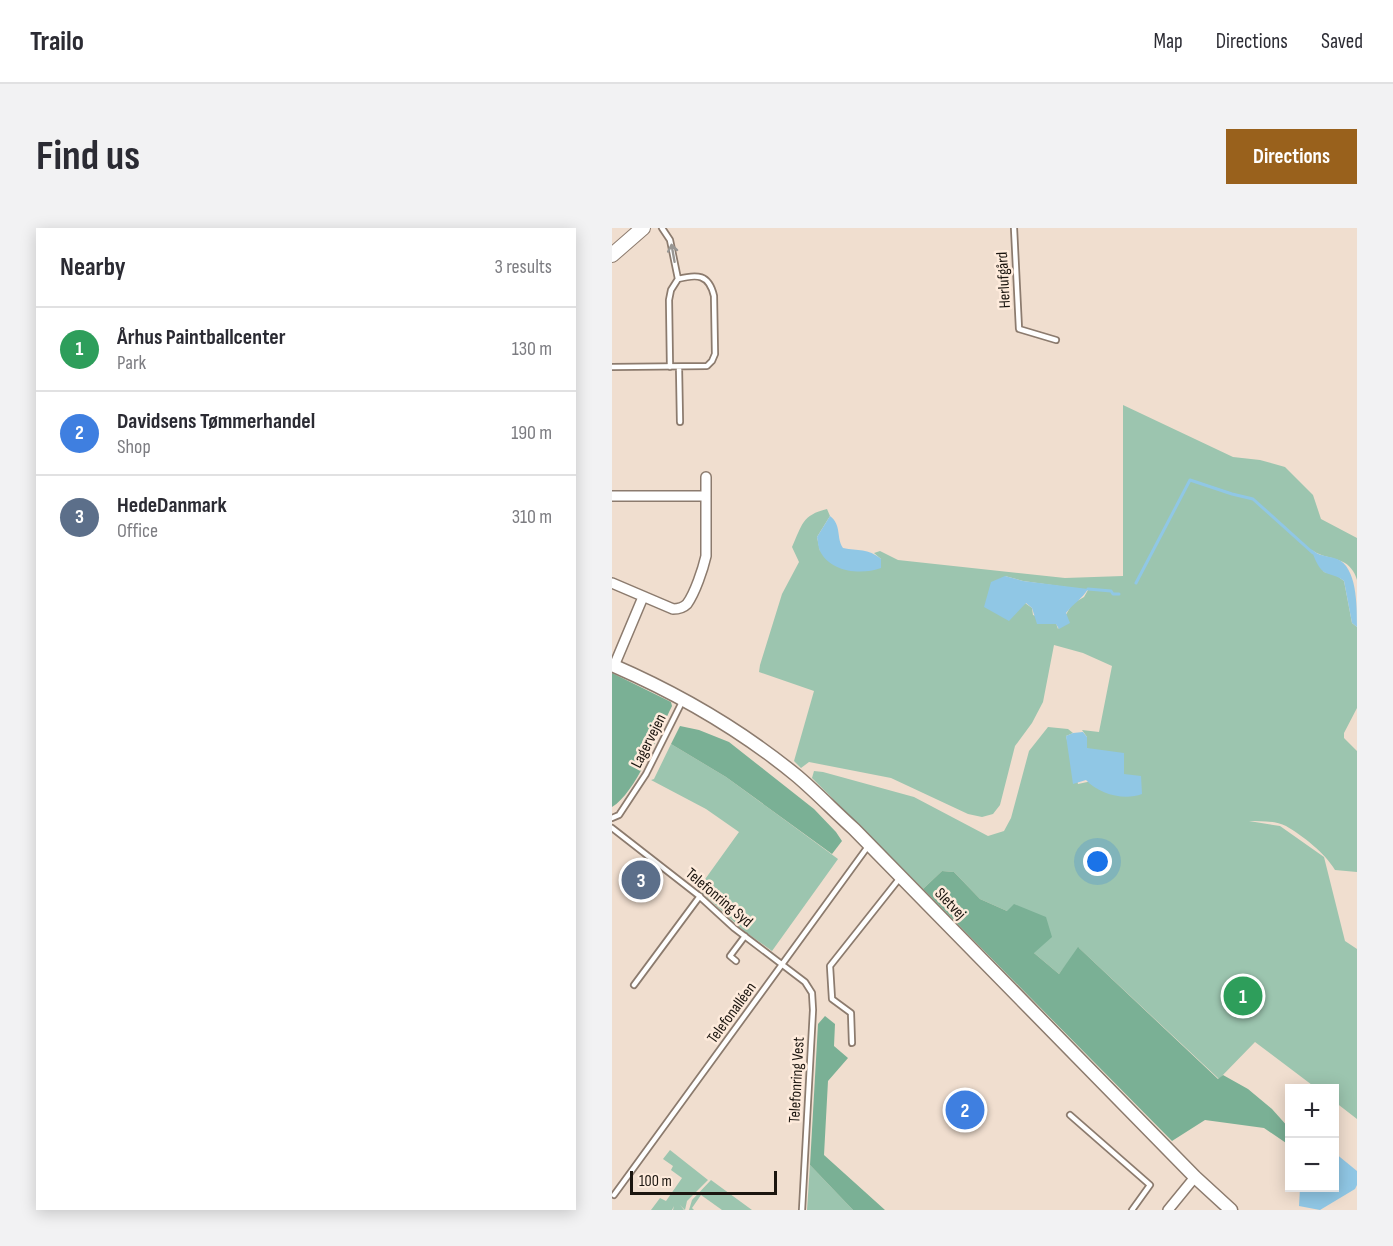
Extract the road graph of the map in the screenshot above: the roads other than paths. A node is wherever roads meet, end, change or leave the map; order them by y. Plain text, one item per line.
1 (641, 228) edge
2 (662, 228) edge
3 (1014, 228) edge
4 (612, 246) edge
5 (612, 255) edge
6 (678, 279) junction
7 (1056, 340) dead end
8 (679, 366) junction
9 (612, 367) edge
10 (670, 367) junction
11 (681, 422) dead end
12 (706, 477) dead end
13 (612, 496) edge
14 (706, 496) junction
15 (612, 583) edge
16 (643, 597) junction
17 (613, 666) edge
18 (684, 700) junction
19 (612, 818) edge
20 (612, 828) edge
21 (869, 845) junction
22 (901, 877) junction
23 (700, 896) junction
24 (745, 936) junction
25 (730, 956) junction
26 (722, 957) dead end
27 (736, 961) dead end
28 (782, 964) junction
29 (634, 985) dead end
30 (852, 1043) dead end
31 (1070, 1115) dead end
32 (1195, 1177) junction
33 (614, 1194) dead end
34 (802, 1210) edge
35 (1132, 1210) edge
36 (1168, 1210) edge
37 (1232, 1210) edge

1 - 4 main road
1 - 5 main road
6 -> 2 lane
3 - 7 lane, Herlufgård
6 - 8 lane
6 - 10 lane
8 - 10 lane
8 - 11 lane
9 - 10 lane
12 - 14 street
13 - 14 street
14 - 16 street
15 - 16 street
16 - 17 street
17 - 18 street, Sletvej
18 - 19 lane, Lagervejen
18 - 21 street, Sletvej
20 - 23 lane, Telefonring Syd
21 - 22 street, Sletvej
21 - 28 lane, Telefonalléen
22 - 30 lane
22 - 32 street, Sletvej
23 - 24 lane, Telefonring Syd
23 - 29 lane
24 - 25 lane
24 - 28 lane, Telefonring Syd
25 - 26 lane
25 - 27 lane
28 - 33 lane, Telefonalléen
28 - 34 lane, Telefonring Vest
31 - 35 lane
32 - 36 street
32 - 37 street, Sletvej

